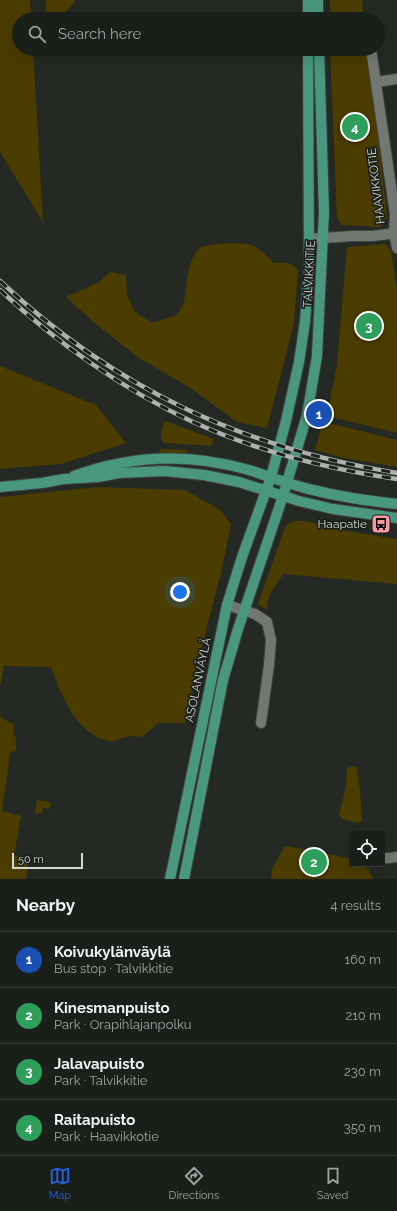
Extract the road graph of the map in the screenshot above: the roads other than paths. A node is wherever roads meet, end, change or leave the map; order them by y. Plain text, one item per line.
1 (308, 0) edge
2 (318, 0) edge
3 (308, 12) edge
4 (318, 12) edge
5 (308, 56) edge
6 (319, 56) edge
7 (372, 56) edge
8 (397, 79) edge
9 (376, 82) junction
10 (396, 233) edge
11 (324, 238) junction
12 (309, 239) junction
13 (397, 248) edge
14 (271, 477) junction
15 (64, 479) junction
16 (287, 482) junction
17 (0, 487) edge
18 (266, 490) junction
19 (283, 496) junction
20 (397, 504) edge
21 (397, 518) edge
22 (227, 605) junction
23 (244, 610) junction
24 (261, 723) dead end
25 (397, 857) edge
26 (385, 858) edge
27 (170, 879) edge
28 (184, 879) edge

1 - 3 main road
2 - 4 main road
5 - 12 main road, TALVIKKITIE
6 - 11 main road, TALVIKKITIE
7 - 9 street, HAAVIKKOTIE
8 - 9 street
9 - 10 street, HAAVIKKOTIE
10 - 11 street
10 - 13 street, HAAVIKKOTIE
11 - 12 street
11 - 16 main road, TALVIKKITIE
12 - 14 main road, TALVIKKITIE
14 - 15 main road
14 - 16 main road
14 - 18 main road, TALVIKKITIE
15 - 17 main road
15 - 18 main road
16 - 19 main road, TALVIKKITIE
16 - 20 main road
18 - 19 main road
18 - 22 main road, ASOLANVÄYLÄ
19 - 21 main road
19 - 23 main road, ASOLANVÄYLÄ
22 - 23 street
22 - 27 main road, ASOLANVÄYLÄ
23 - 24 street
23 - 28 main road, ASOLANVÄYLÄ
25 - 26 street

